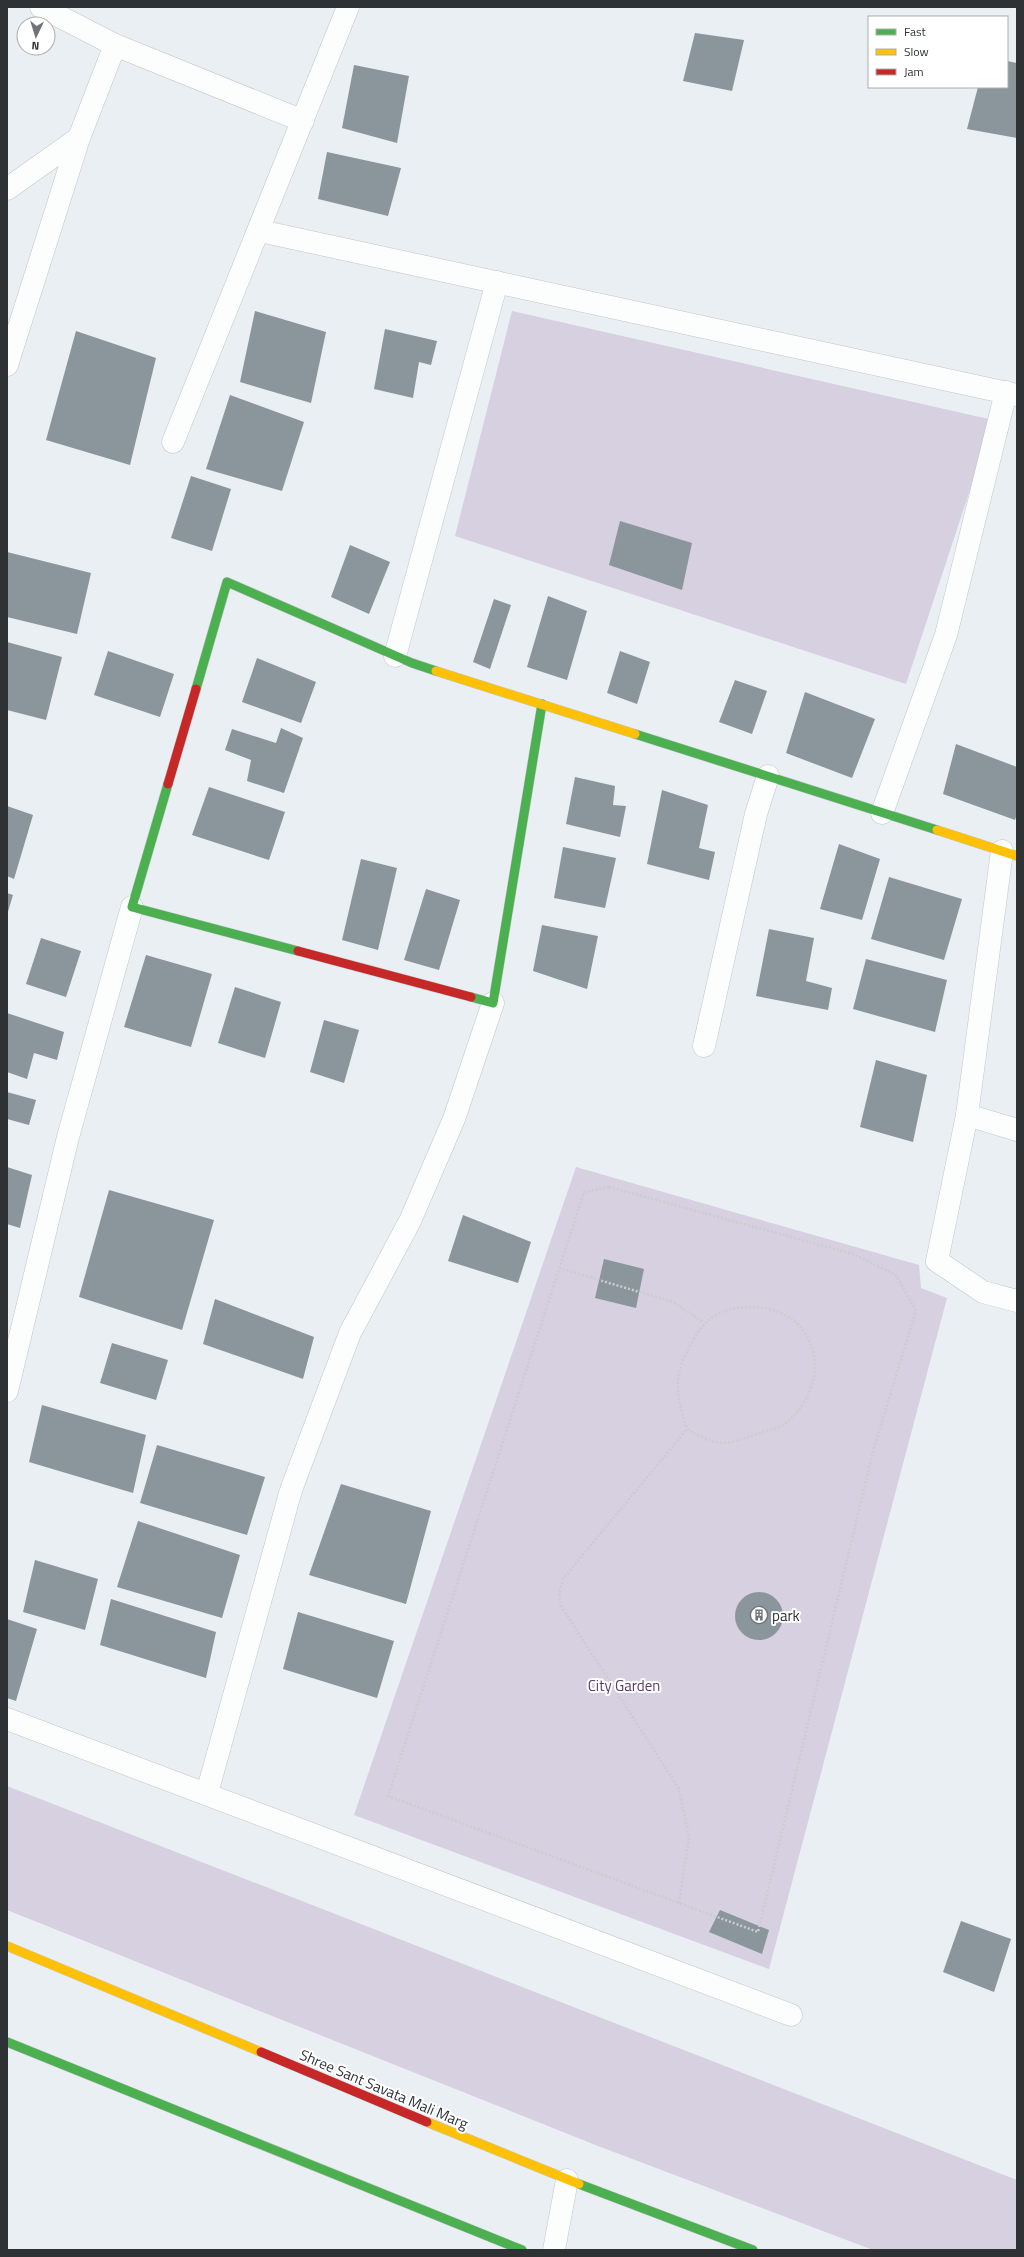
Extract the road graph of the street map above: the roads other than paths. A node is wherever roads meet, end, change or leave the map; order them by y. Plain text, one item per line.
1 (41, 7) edge
2 (348, 7) edge
3 (115, 45) junction
4 (303, 121) junction
5 (79, 138) junction
6 (7, 189) edge
7 (260, 230) junction
8 (497, 282) junction
9 (7, 365) edge
10 (1011, 394) edge
11 (173, 442) dead end
12 (395, 656) junction
13 (542, 704) junction
14 (768, 776) junction
15 (882, 813) junction
16 (1009, 853) edge
17 (132, 907) junction
18 (493, 1003) junction
19 (704, 1046) dead end
20 (967, 1116) junction
21 (1017, 1130) edge
22 (1017, 1302) edge
23 (7, 1391) edge
24 (7, 1718) edge
25 (207, 1793) junction
26 (7, 1946) edge
27 (791, 2015) dead end
28 (7, 2042) edge
29 (567, 2180) junction
30 (522, 2250) edge
31 (554, 2250) edge
32 (753, 2250) edge

1 - 3 street
2 - 4 street
3 - 4 street
3 - 5 street
4 - 7 street
5 - 6 street
5 - 9 street
7 - 8 street
7 - 11 street
8 - 10 street
8 - 12 street
10 - 15 street
12 - 13 street
12 - 17 street
13 - 14 street
13 - 18 street
14 - 15 street
14 - 19 street
15 - 16 street
16 - 20 street
17 - 18 street
17 - 23 street
18 - 25 street
20 - 21 street
20 - 22 street
24 - 25 street
25 - 27 street
26 - 29 street, Shree Sant Savata Mali Marg
28 - 30 street
29 - 31 street
29 - 32 street, Shree Sant Savata Mali Marg

